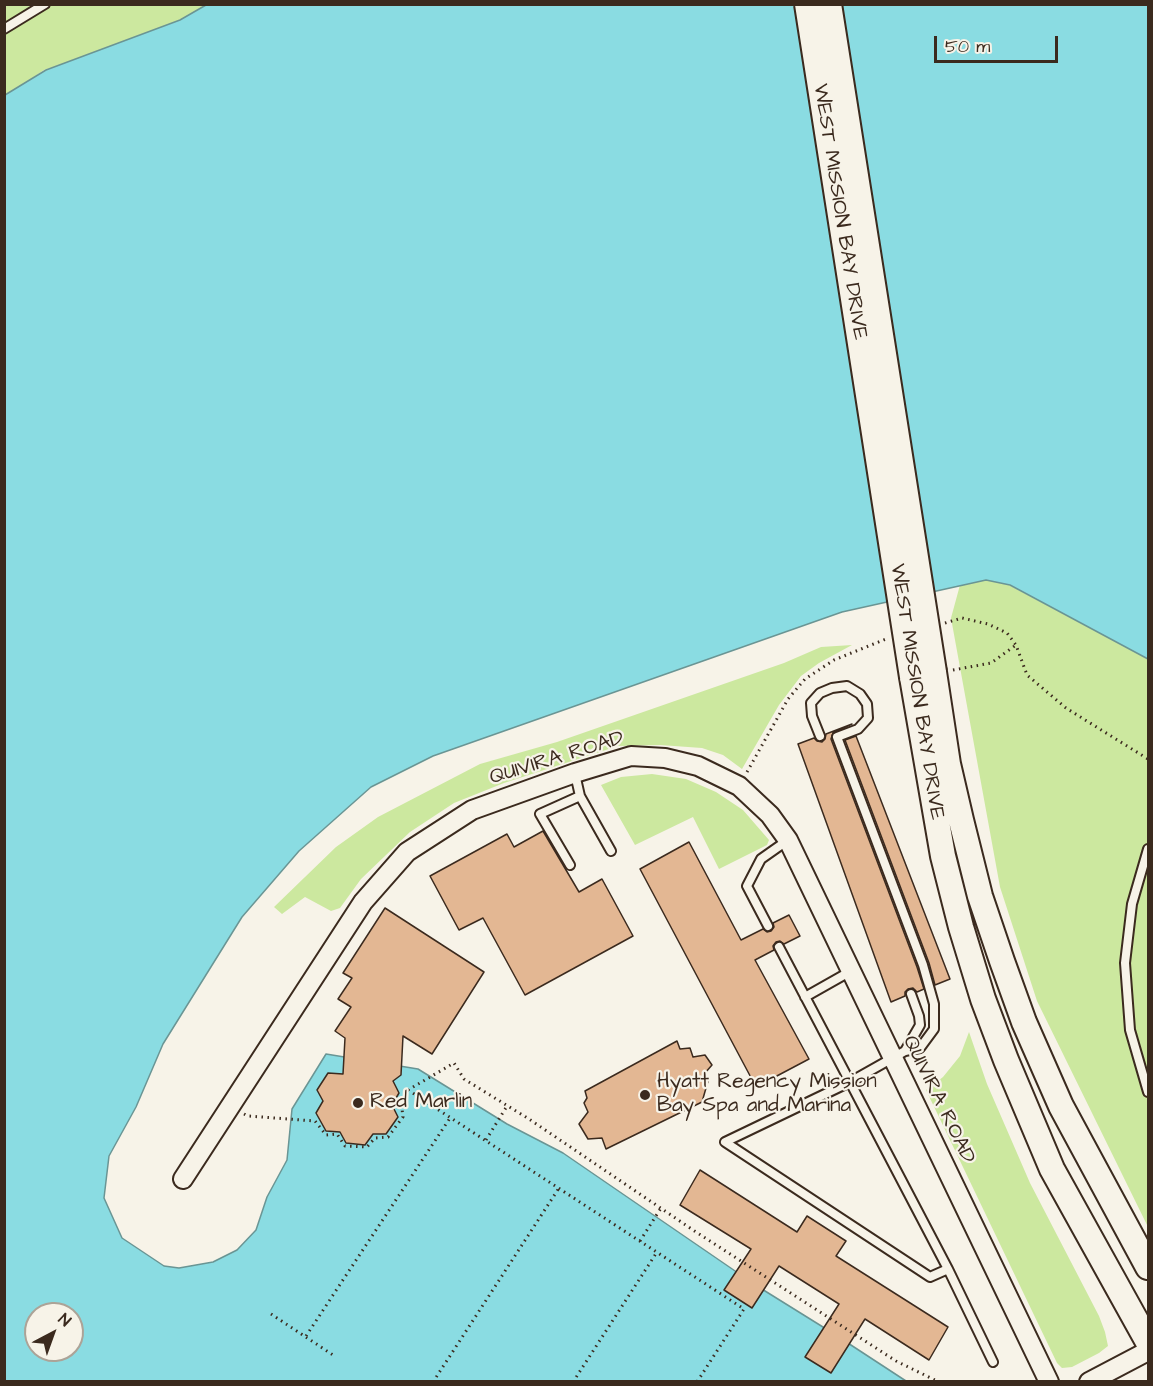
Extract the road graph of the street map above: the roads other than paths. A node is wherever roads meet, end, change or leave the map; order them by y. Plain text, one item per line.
1 (45, 4) edge
2 (807, 4) edge
3 (829, 4) edge
4 (4, 29) edge
5 (932, 674) junction
6 (820, 736) dead end
7 (575, 773) junction
8 (580, 796) junction
9 (788, 840) junction
10 (1149, 849) edge
11 (611, 851) dead end
12 (570, 865) dead end
13 (768, 926) dead end
14 (779, 947) dead end
15 (851, 971) junction
16 (911, 994) dead end
17 (805, 997) junction
18 (899, 1054) junction
19 (850, 1082) junction
20 (1149, 1092) edge
21 (183, 1179) dead end
22 (1149, 1267) edge
23 (948, 1269) junction
24 (1149, 1342) edge
25 (1149, 1351) edge
26 (993, 1362) dead end
27 (1049, 1382) edge
28 (1089, 1382) edge

1 - 4 lane
2 - 5 main road, WEST MISSION BAY DRIVE, bridge
3 - 5 main road, WEST MISSION BAY DRIVE, bridge
5 - 22 main road, WEST MISSION BAY DRIVE
5 - 24 main road, WEST MISSION BAY DRIVE
6 - 18 lane
7 - 8 lane
7 - 9 street, QUIVIRA ROAD
7 - 21 street, QUIVIRA ROAD
8 - 11 lane
8 - 12 lane
9 - 13 lane
9 - 15 street, QUIVIRA ROAD
10 - 20 lane
14 - 17 lane
15 - 17 lane
15 - 18 street, QUIVIRA ROAD
16 - 18 lane
17 - 19 lane
18 - 19 lane
18 - 27 street, QUIVIRA ROAD
19 - 23 lane
19 - 23 lane
23 - 26 lane
25 - 28 street

